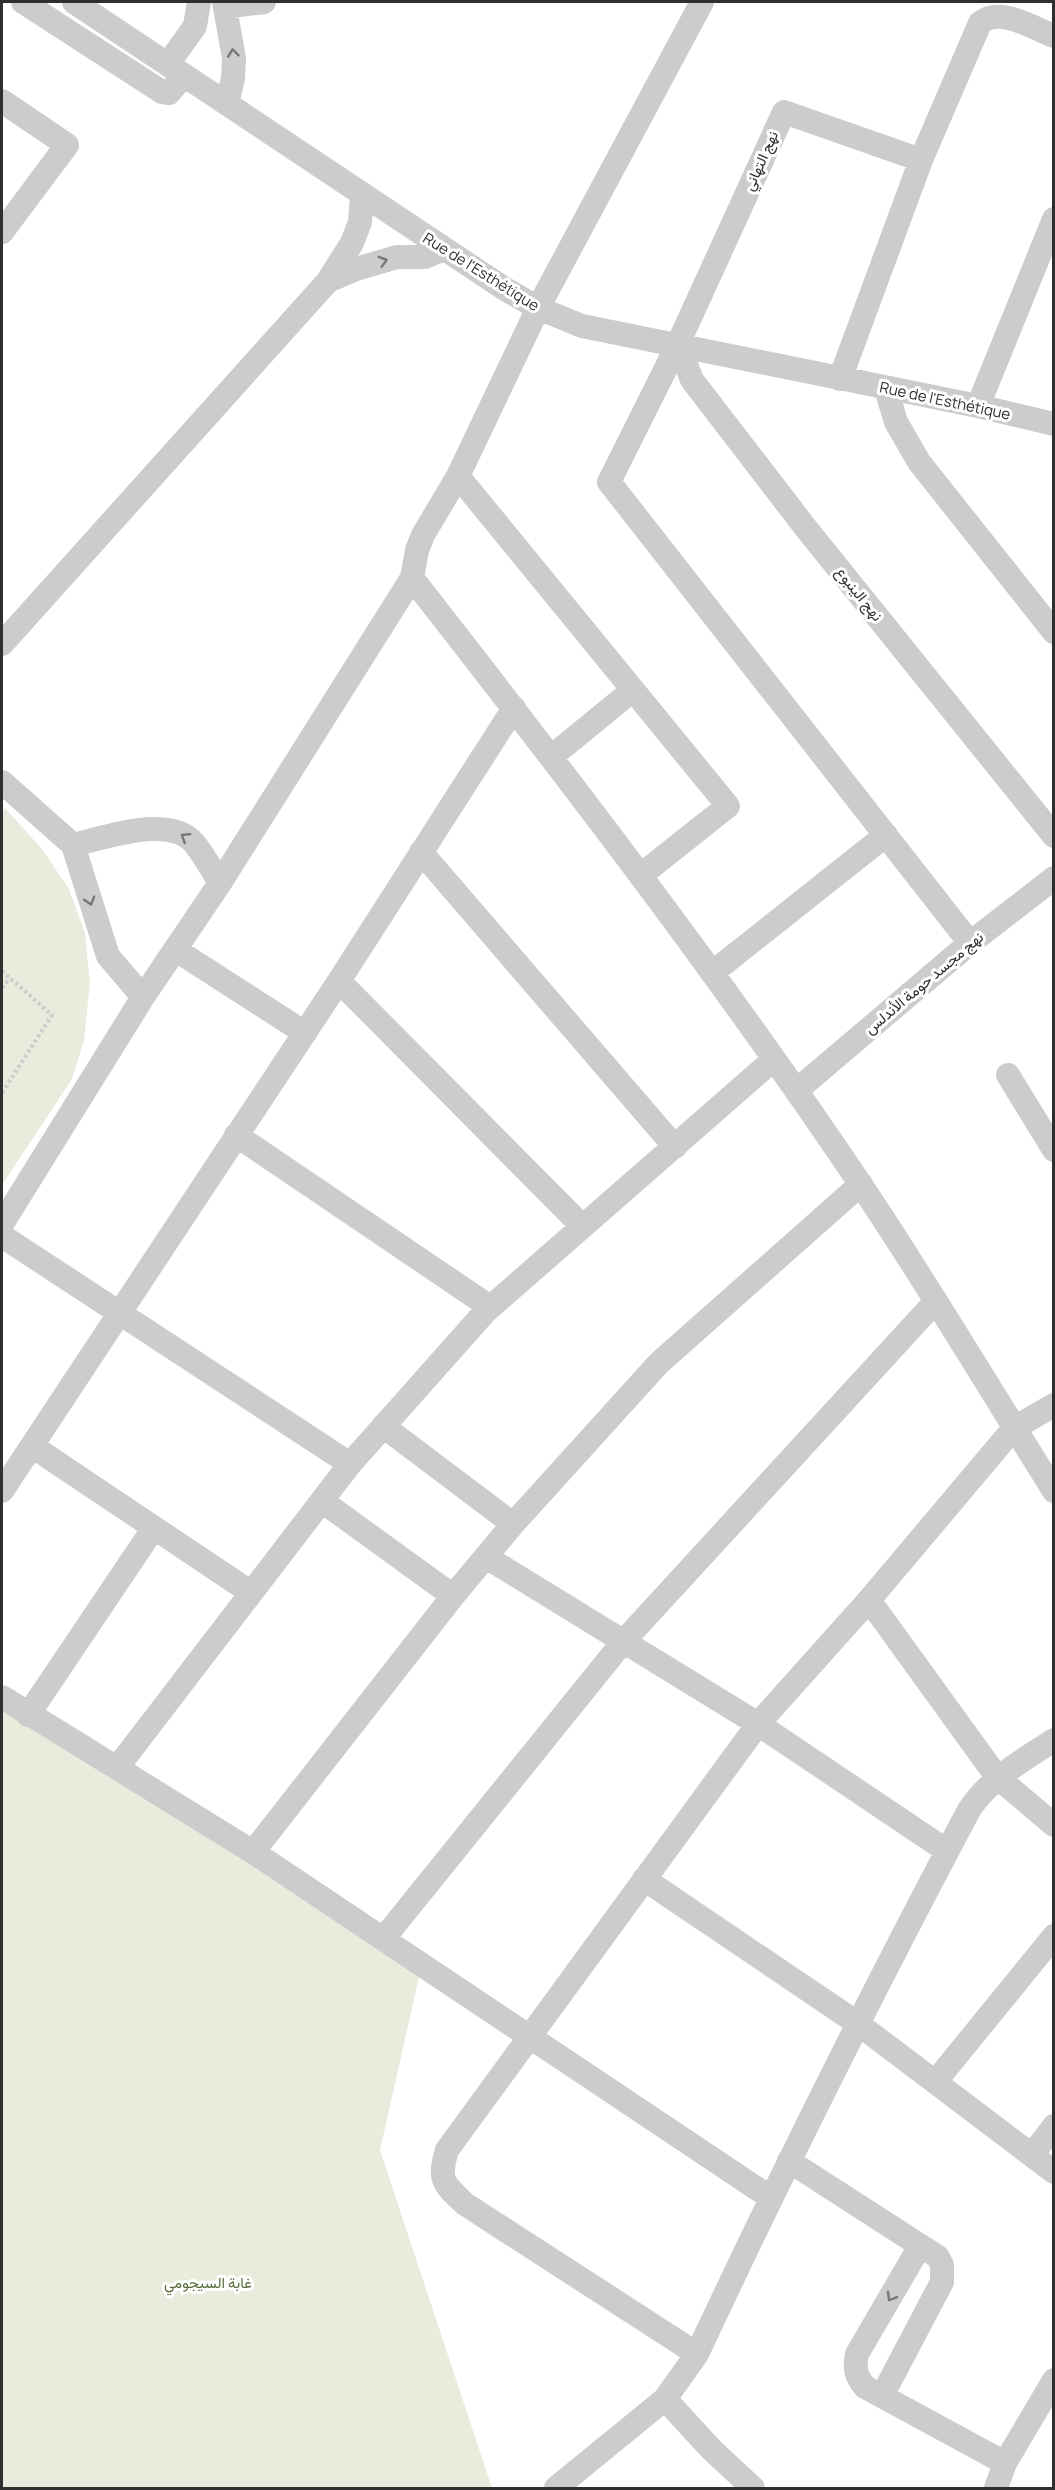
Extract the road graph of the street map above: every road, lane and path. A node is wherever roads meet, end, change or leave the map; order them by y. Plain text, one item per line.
1 (23, 2) edge
2 (74, 2) edge
3 (199, 2) edge
4 (702, 2) edge
5 (241, 3) edge
6 (1053, 36) edge
7 (176, 69) junction
8 (2, 101) edge
9 (227, 104) junction
10 (921, 160) junction
11 (362, 194) junction
12 (5, 219) edge
13 (1053, 219) edge
14 (444, 249) junction
15 (328, 281) junction
16 (538, 308) junction
17 (678, 344) junction
18 (840, 379) junction
19 (886, 389) junction
20 (978, 406) junction
21 (1053, 424) edge
22 (458, 476) junction
23 (412, 578) junction
24 (1053, 632) edge
25 (2, 644) edge
26 (633, 690) junction
27 (514, 708) junction
28 (551, 757) junction
29 (2, 782) edge
30 (886, 835) junction
31 (1053, 836) edge
32 (72, 845) junction
33 (421, 852) junction
34 (641, 875) junction
35 (1053, 878) edge
36 (220, 883) junction
37 (970, 944) junction
38 (176, 950) junction
39 (2, 971) edge
40 (712, 973) junction
41 (10, 978) junction
42 (339, 981) junction
43 (2, 988) edge
44 (142, 997) junction
45 (305, 1033) junction
46 (773, 1060) junction
47 (1008, 1075) dead end
48 (797, 1090) junction
49 (2, 1093) edge
50 (236, 1135) junction
51 (675, 1147) junction
52 (1053, 1150) edge
53 (861, 1184) junction
54 (2, 1224) edge
55 (582, 1226) junction
56 (2, 1236) edge
57 (936, 1301) junction
58 (490, 1307) junction
59 (119, 1311) junction
60 (1053, 1405) edge
61 (383, 1426) junction
62 (1014, 1428) junction
63 (32, 1446) junction
64 (350, 1464) junction
65 (2, 1491) edge
66 (1053, 1491) edge
67 (322, 1501) junction
68 (513, 1524) junction
69 (153, 1529) junction
70 (486, 1557) junction
71 (250, 1592) junction
72 (453, 1596) junction
73 (869, 1600) junction
74 (622, 1643) junction
75 (2, 1697) edge
76 (28, 1715) junction
77 (758, 1724) junction
78 (1053, 1740) edge
79 (117, 1768) junction
80 (998, 1777) junction
81 (1053, 1824) edge
82 (947, 1851) junction
83 (254, 1852) junction
84 (644, 1879) junction
85 (1053, 1936) edge
86 (384, 1938) junction
87 (857, 2023) junction
88 (529, 2037) junction
89 (936, 2080) junction
90 (1053, 2126) edge
91 (1032, 2155) junction
92 (789, 2162) junction
93 (1053, 2172) edge
94 (771, 2198) junction
95 (920, 2246) junction
96 (698, 2354) junction
97 (1053, 2379) edge
98 (882, 2396) junction
99 (665, 2399) junction
100 (1005, 2463) junction
101 (556, 2488) edge
102 (753, 2488) edge
103 (996, 2488) edge

1 - 7 street
2 - 7 street, Rue de l'Esthétique
3 - 7 street
4 - 16 street
9 -> 5 street
6 - 10 street
7 - 9 street, Rue de l'Esthétique
8 - 12 street
9 - 11 street, Rue de l'Esthétique
10 - 17 street, نهج التهاني
10 - 18 street
11 - 14 street, Rue de l'Esthétique
11 - 15 street
13 - 20 street
15 -> 14 street
14 - 16 street, Rue de l'Esthétique
15 - 25 street
16 - 17 street, Rue de l'Esthétique
16 - 22 street
17 - 18 street, Rue de l'Esthétique
17 - 30 street
17 - 31 street, نهج الينبوع
18 - 19 street, Rue de l'Esthétique
19 - 20 street, Rue de l'Esthétique
19 - 24 street
20 - 21 street, Rue de l'Esthétique
22 - 23 street
22 - 26 street
23 - 27 street
23 - 36 street
26 - 28 street
26 - 34 street
27 - 28 street
27 - 33 street
28 - 34 street
29 - 32 street
30 - 37 street
30 - 40 street
36 -> 32 street
32 -> 44 street
33 - 42 street
33 - 51 street
34 - 40 street
35 - 37 street, نهج مجسد حومة الأندلس
36 - 38 street
37 - 48 street, نهج مجسد حومة الأندلس
38 - 44 street
38 - 45 street
39 - 41 path
40 - 46 street
41 - 43 path
41 - 49 path
42 - 45 street
42 - 55 street
44 - 54 street
45 - 50 street
46 - 48 street
46 - 51 street
47 - 52 street
48 - 53 street
50 - 58 street
50 - 59 street
51 - 55 street
53 - 57 street
53 - 68 street
55 - 58 street
56 - 59 street
57 - 62 street
57 - 74 street
58 - 61 street
59 - 63 street
59 - 64 street
60 - 62 street
61 - 64 street
61 - 68 street
62 - 66 street
62 - 73 street
63 - 65 street
63 - 69 street
64 - 67 street
67 - 71 street
67 - 72 street
68 - 70 street
69 - 71 street
69 - 76 street
70 - 72 street
70 - 74 street
71 - 79 street
72 - 83 street
73 - 77 street
73 - 80 street
74 - 77 street
74 - 86 street
75 - 76 street
76 - 79 street
77 - 82 street
77 - 84 street
78 - 80 street
79 - 83 street
80 - 81 street
80 - 82 street
82 - 87 street
83 - 86 street
84 - 87 street
84 - 88 street
85 - 89 street
86 - 88 street
87 - 89 street
87 - 92 street
88 - 94 street
88 - 96 street
89 - 91 street
90 - 91 street
91 - 93 street
92 - 94 street
92 - 95 street
94 - 96 street
95 - 98 street
95 -> 98 street
96 - 99 street
97 - 100 street
98 - 100 street
99 - 101 street
99 - 102 street
100 - 103 street

